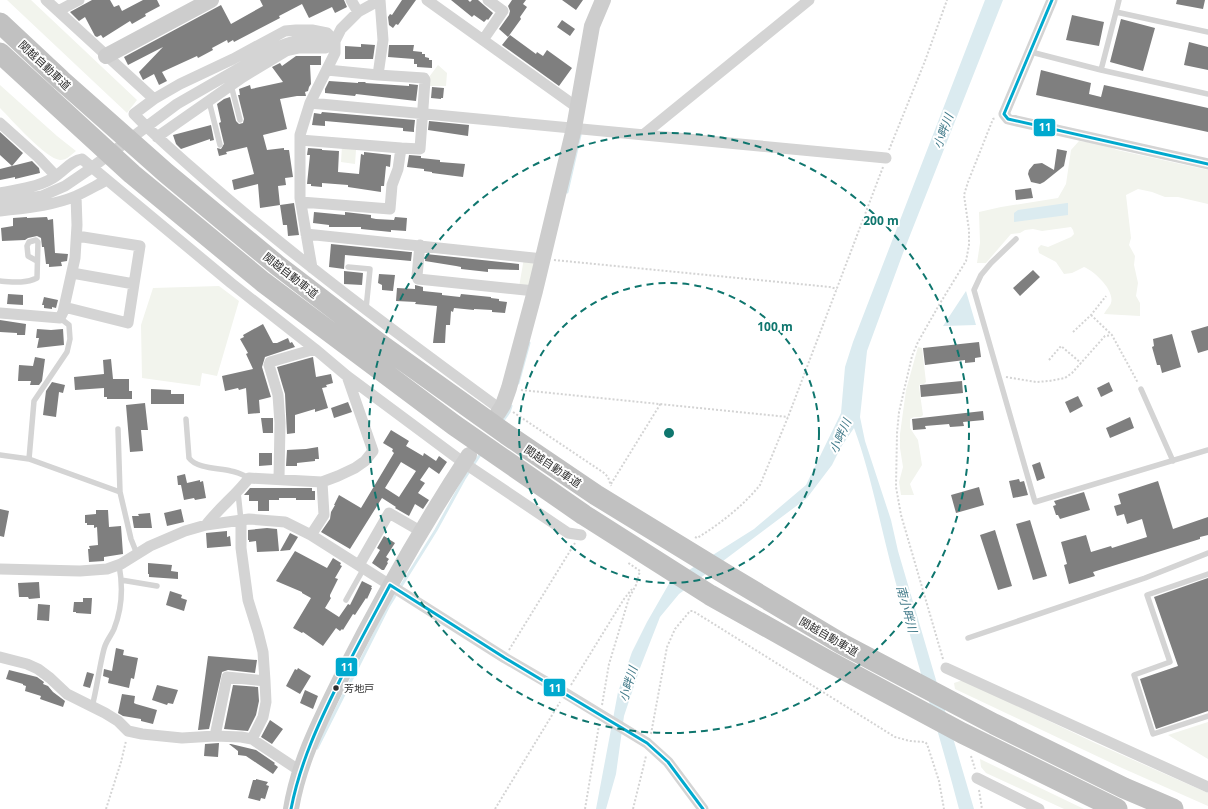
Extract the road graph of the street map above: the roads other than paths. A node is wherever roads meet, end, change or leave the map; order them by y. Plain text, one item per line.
1 (46, 0) edge
2 (79, 0) edge
3 (211, 0) edge
4 (351, 0) edge
5 (380, 0) edge
6 (427, 0) edge
7 (488, 0) edge
8 (603, 0) edge
9 (809, 0) edge
10 (1052, 0) edge
11 (1119, 0) edge
12 (58, 11) junction
13 (358, 12) junction
14 (1116, 12) junction
15 (0, 23) edge
16 (1208, 32) edge
17 (483, 40) junction
18 (335, 41) junction
19 (1031, 52) junction
20 (0, 53) edge
21 (106, 56) junction
22 (327, 70) junction
23 (1101, 70) junction
24 (378, 75) junction
25 (231, 85) junction
26 (1208, 94) edge
27 (154, 99) junction
28 (208, 101) junction
29 (310, 103) junction
30 (578, 108) junction
31 (423, 113) junction
32 (240, 120) dead end
33 (0, 122) edge
34 (574, 128) junction
35 (643, 135) junction
36 (157, 137) junction
37 (300, 140) junction
38 (220, 145) dead end
39 (401, 148) junction
40 (886, 158) road end
41 (1208, 164) edge
42 (56, 176) junction
43 (107, 180) junction
44 (0, 193) edge
45 (76, 196) junction
46 (301, 202) junction
47 (0, 203) edge
48 (0, 210) edge
49 (306, 234) junction
50 (77, 236) junction
51 (1016, 239) dead end
52 (420, 245) junction
53 (543, 259) junction
54 (37, 261) dead end
55 (348, 267) dead end
56 (312, 268) junction
57 (72, 273) junction
58 (0, 281) edge
59 (134, 284) junction
60 (535, 291) junction
61 (366, 309) junction
62 (0, 313) edge
63 (62, 313) junction
64 (315, 349) junction
65 (347, 376) junction
66 (1141, 389) road end
67 (500, 409) joint
68 (186, 419) dead end
69 (118, 429) dead end
70 (1208, 450) edge
71 (0, 455) edge
72 (29, 459) junction
73 (467, 459) junction
74 (1173, 461) junction
75 (249, 478) junction
76 (278, 479) junction
77 (322, 482) junction
78 (120, 492) junction
79 (238, 492) junction
80 (241, 521) junction
81 (206, 525) junction
82 (582, 525) junction
83 (422, 532) junction
84 (311, 534) junction
85 (1208, 553) edge
86 (137, 554) junction
87 (119, 565) junction
88 (361, 566) junction
89 (0, 570) edge
90 (1208, 574) edge
91 (121, 580) junction
92 (157, 586) dead end
93 (395, 588) junction
94 (346, 600) dead end
95 (968, 638) dead end
96 (0, 657) edge
97 (946, 668) road end
98 (265, 681) junction
99 (92, 707) junction
100 (1208, 716) edge
101 (216, 736) junction
102 (252, 739) junction
103 (300, 770) junction
104 (977, 778) road end
105 (1208, 787) edge
106 (292, 809) edge
107 (703, 809) edge
108 (1040, 809) edge
109 (1117, 809) edge
110 (1173, 809) edge

1 - 12 street
2 - 12 street
3 - 21 street
4 - 13 street
5 - 13 street
5 - 24 street
6 - 17 street
7 - 17 street
8 - 30 street
9 - 35 street
10 - 19 street
11 - 14 lane
12 - 21 street
13 - 18 street
14 - 16 lane
14 - 23 lane
15 - 110 highway, 関越自動車道
17 - 30 street
18 - 22 street
18 - 25 street
18 - 27 street
18 - 47 street
19 - 23 lane
19 - 41 street
20 - 82 highway, 関越自動車道
21 - 27 street
22 - 24 street
22 - 29 street
23 - 26 lane
24 - 31 street
25 - 28 street
25 - 32 lane
27 - 36 street
28 - 36 street
28 - 38 lane
29 - 31 street
29 - 37 street
30 - 34 street
31 - 34 street
31 - 39 street
33 - 42 street
34 - 35 street
34 - 53 street
35 - 40 street
36 - 56 street
37 - 39 street
37 - 46 street
39 - 46 street
42 - 43 street
42 - 44 street
43 - 45 street
43 - 64 street
45 - 48 street
45 - 50 street
46 - 49 street
49 - 52 street
49 - 56 street
50 - 57 street
50 - 59 street
51 - 74 lane
52 - 53 street
52 - 60 street
53 - 60 street
54 - 58 lane
55 - 61 lane
56 - 61 street
57 - 59 street
57 - 63 street
59 - 63 street
60 - 67 street
61 - 67 street
62 - 63 street
63 - 72 lane
64 - 65 street
64 - 76 street
65 - 73 street
65 - 77 street
66 - 74 lane
68 - 75 lane
69 - 78 lane
70 - 74 lane
71 - 72 lane
72 - 78 lane
73 - 82 street
73 - 83 street
75 - 76 street
75 - 79 street
76 - 77 street
77 - 84 street
78 - 86 lane
79 - 80 lane
79 - 81 street
80 - 81 street
80 - 84 street
80 - 98 street
81 - 86 street
82 - 109 highway, 関越自動車道
83 - 88 street
83 - 93 street
84 - 88 street
85 - 95 lane
86 - 87 street
87 - 89 street
87 - 91 lane
88 - 93 street
88 - 94 lane
90 - 100 lane
91 - 92 lane
91 - 99 lane
93 - 103 street
93 - 107 street
96 - 99 street
97 - 105 street
98 - 101 street
98 - 102 street
99 - 101 street
101 - 102 street
102 - 103 street
103 - 106 street
104 - 108 street

